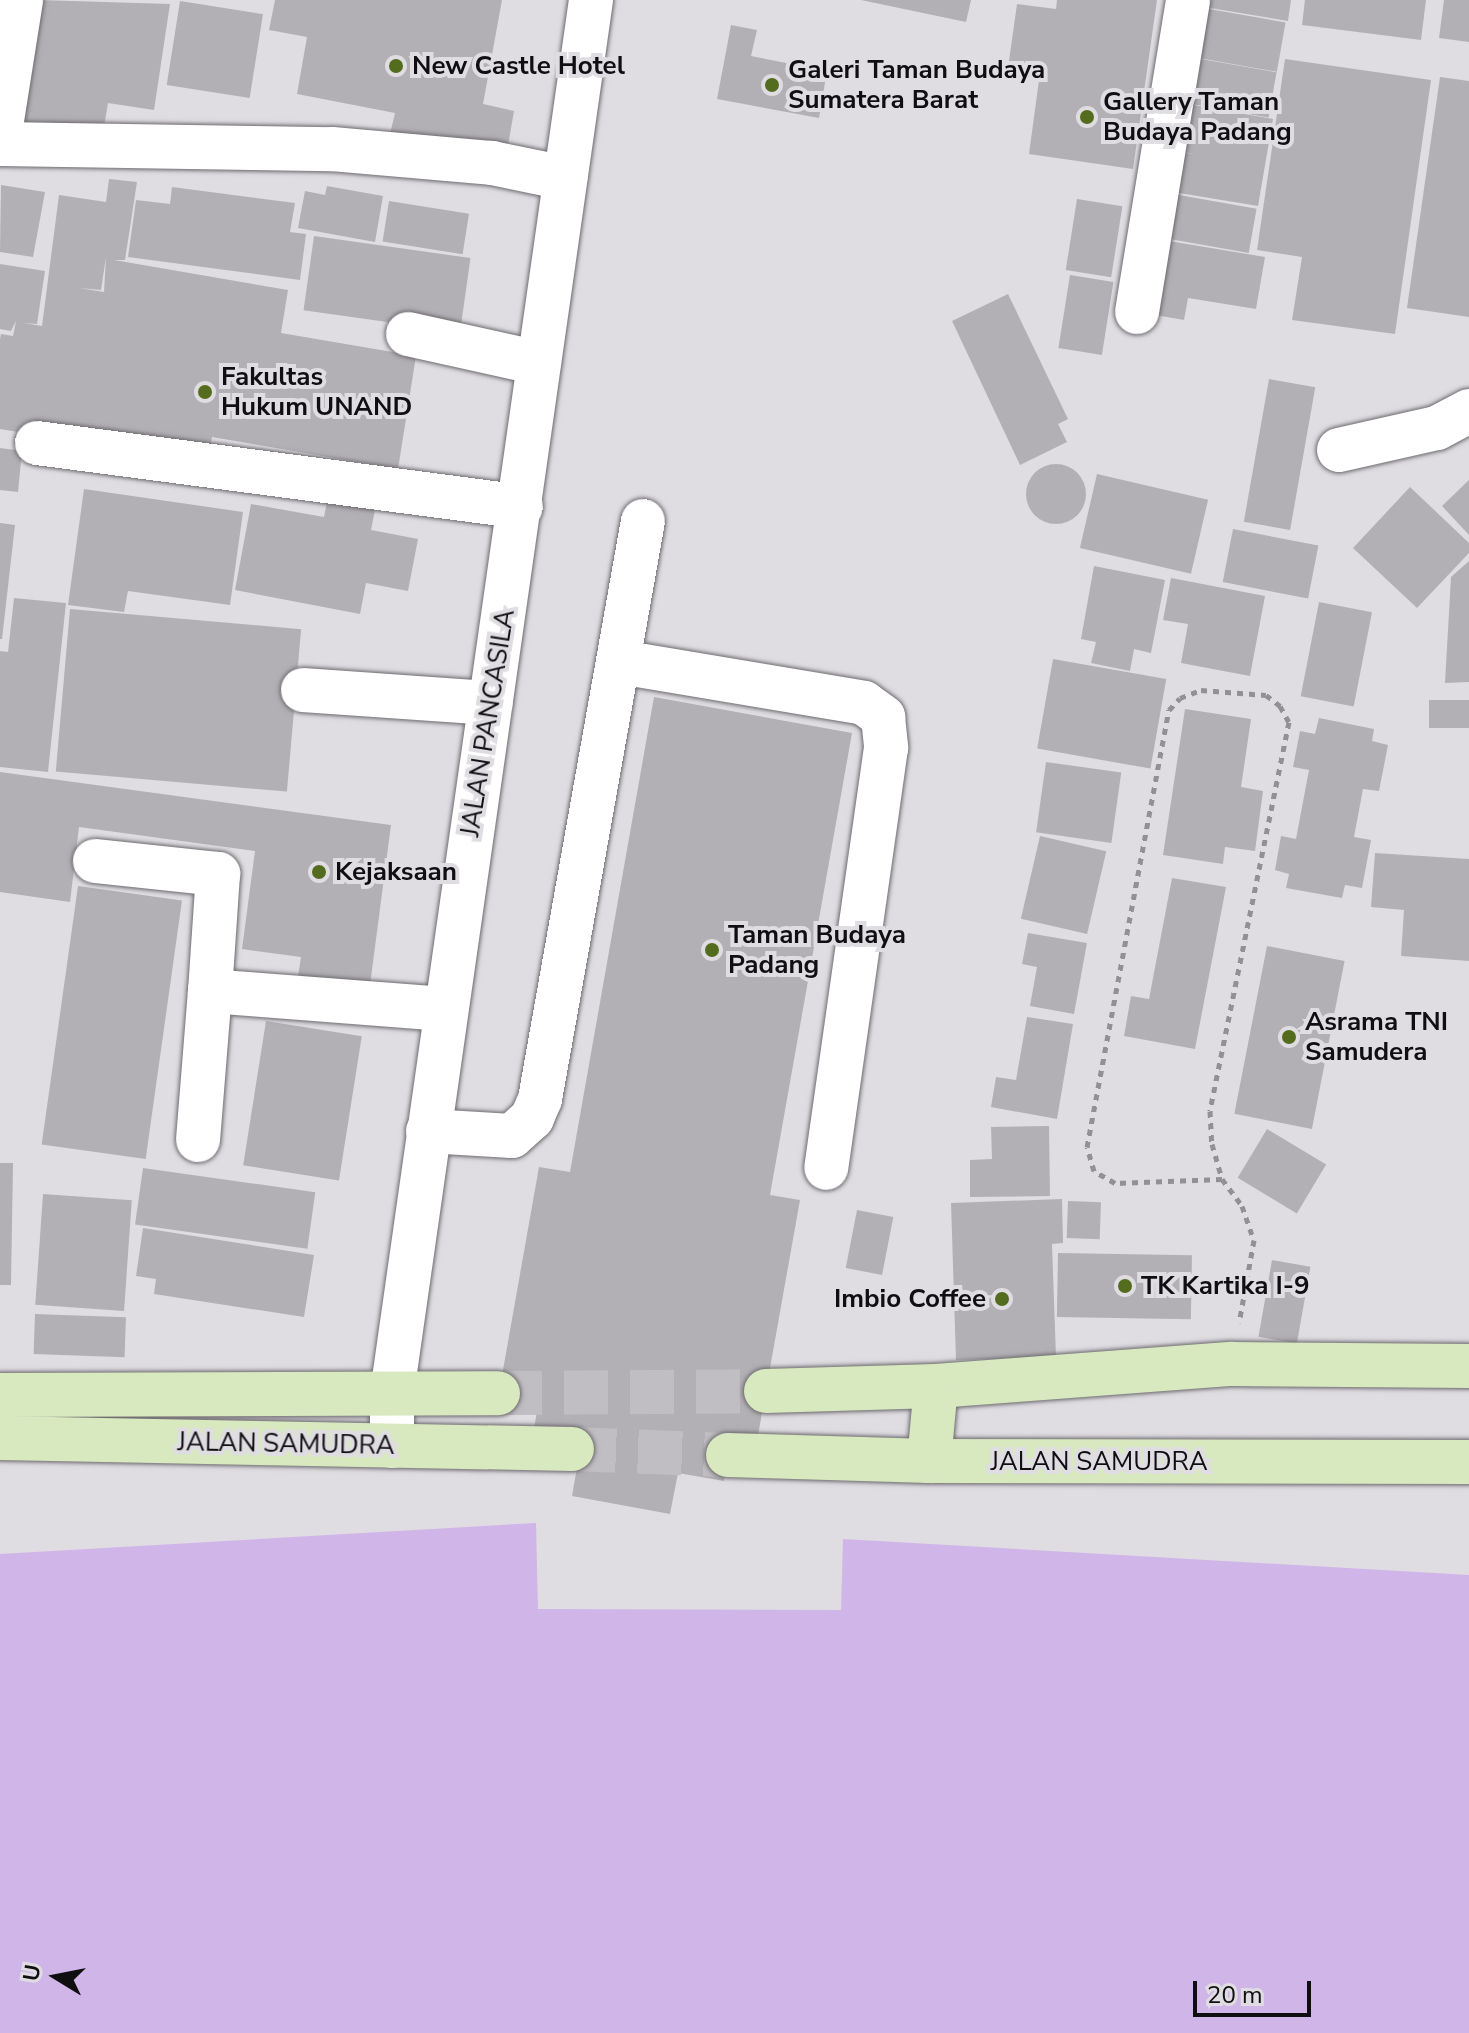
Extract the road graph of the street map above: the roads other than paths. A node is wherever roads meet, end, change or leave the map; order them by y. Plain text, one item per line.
1 (21, 0) edge
2 (591, 0) edge
3 (1188, 0) edge
4 (0, 133) edge
5 (0, 144) edge
6 (565, 178) junction
7 (1137, 312) dead end
8 (408, 334) dead end
9 (539, 363) junction
10 (1469, 411) edge
11 (37, 443) dead end
12 (1339, 450) dead end
13 (521, 507) junction
14 (643, 521) dead end
15 (620, 662) junction
16 (303, 690) dead end
17 (491, 703) junction
18 (95, 861) dead end
19 (210, 991) junction
20 (445, 1009) junction
21 (428, 1131) junction
22 (198, 1140) dead end
23 (826, 1168) dead end
24 (1469, 1366) edge
25 (936, 1386) junction
26 (766, 1391) tunnel mouth
27 (392, 1393) junction
28 (498, 1393) tunnel mouth
29 (0, 1395) edge
30 (0, 1438) edge
31 (392, 1446) junction
32 (572, 1449) tunnel mouth
33 (728, 1455) tunnel mouth
34 (929, 1461) junction
35 (1469, 1462) edge

1 - 4 street
2 - 6 street, JALAN PANCASILA
3 - 7 street
5 - 6 street
6 - 9 street, JALAN PANCASILA
8 - 9 street
9 - 13 street, JALAN PANCASILA
10 - 12 street
11 - 13 street
13 - 17 street, JALAN PANCASILA
14 - 15 street
15 - 21 street
15 - 23 street
16 - 17 street
17 - 20 street, JALAN PANCASILA
18 - 19 street
19 - 20 street
19 - 22 street
20 - 21 street, JALAN PANCASILA
21 - 27 street, JALAN PANCASILA
24 - 25 main road
25 - 26 main road
25 - 34 main road
27 - 28 main road, JALAN SAMUDRA
27 - 29 main road, JALAN SAMUDRA
27 - 31 street, JALAN PANCASILA
30 - 31 main road, JALAN SAMUDRA
31 - 32 main road, JALAN SAMUDRA
33 - 34 main road, JALAN SAMUDRA
34 - 35 main road, JALAN SAMUDRA

